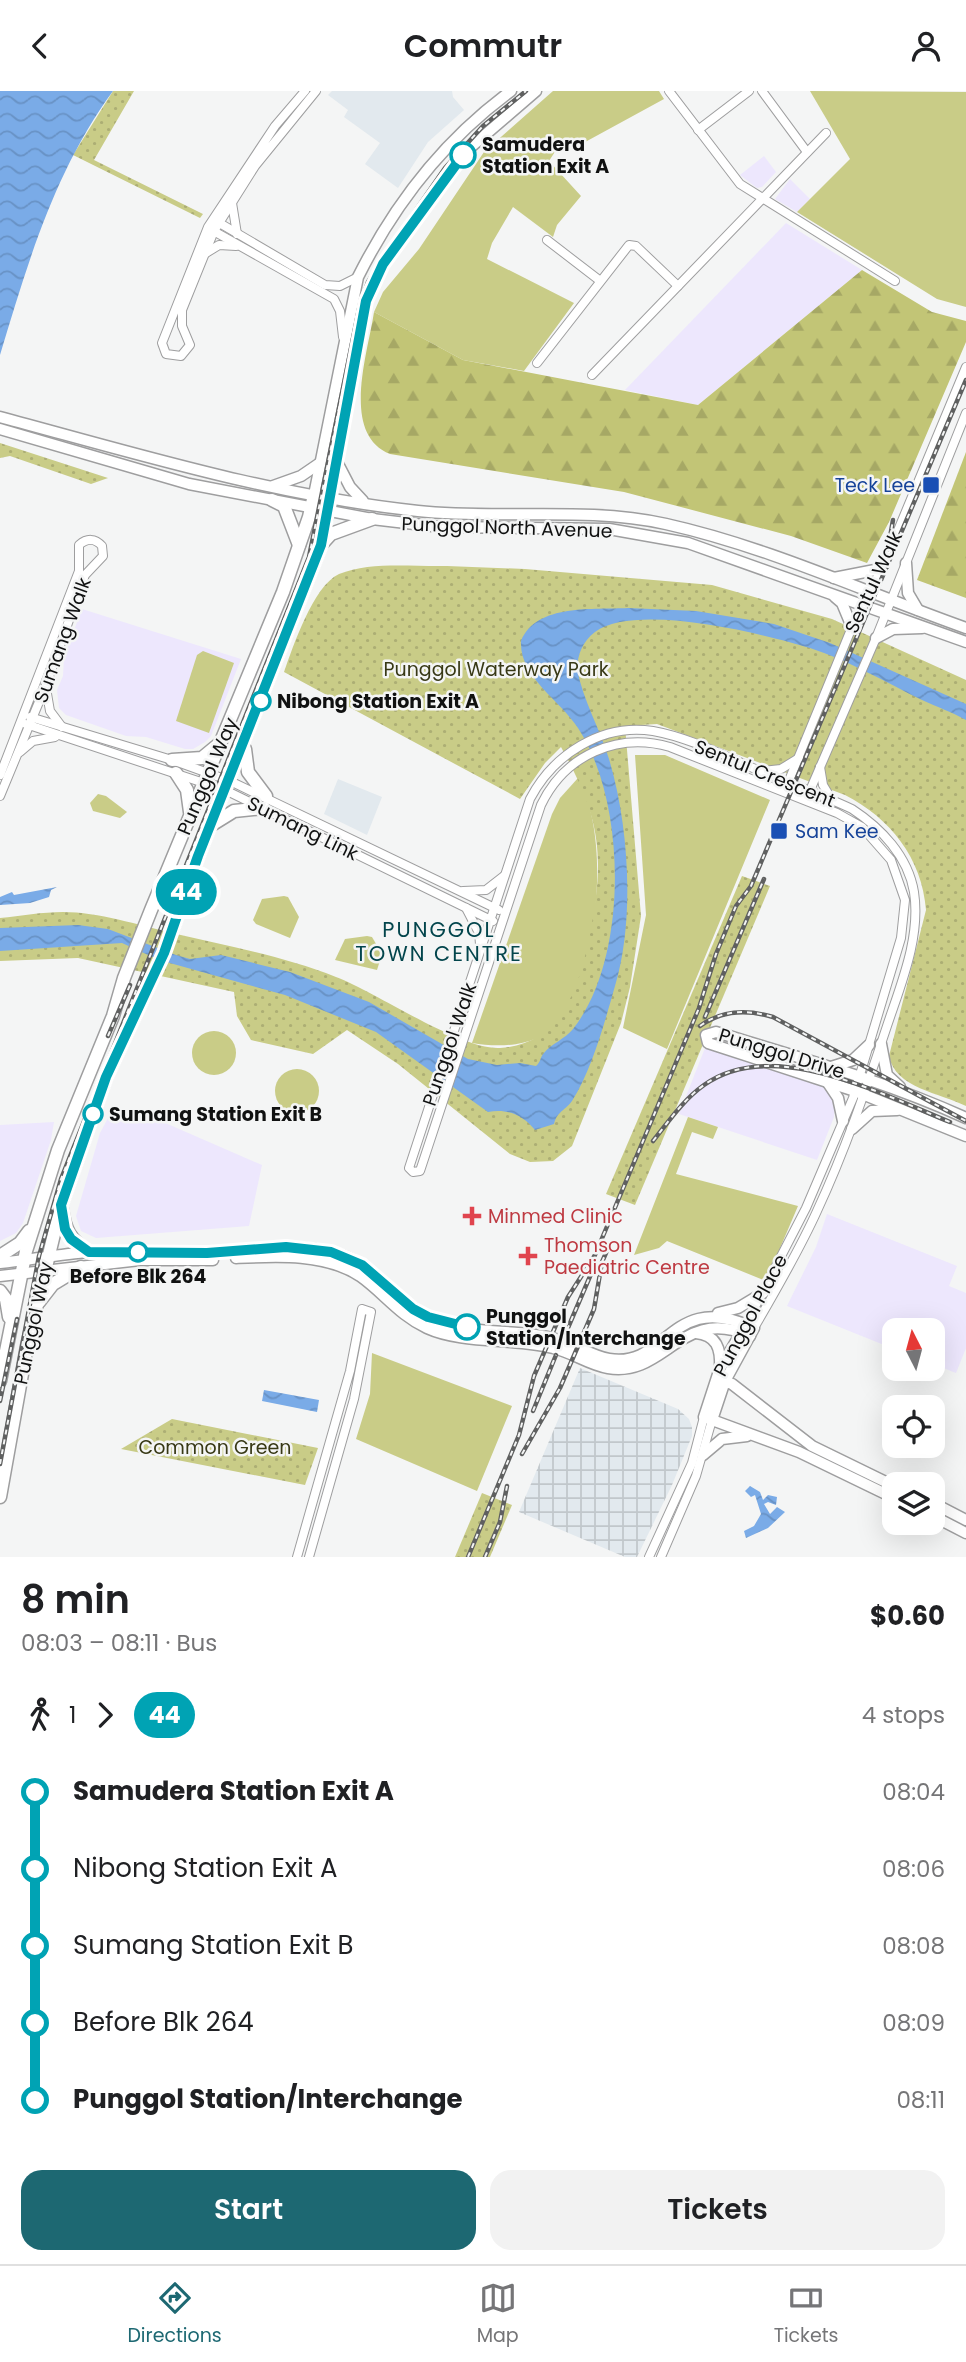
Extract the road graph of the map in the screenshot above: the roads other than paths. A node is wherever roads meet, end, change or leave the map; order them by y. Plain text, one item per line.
1 (305, 91) edge
2 (316, 91) edge
3 (511, 91) edge
4 (536, 91) edge
5 (669, 91) edge
6 (749, 91) edge
7 (762, 91) edge
8 (698, 130) junction
9 (826, 133) dead end
10 (807, 152) junction
11 (252, 164) junction
12 (760, 199) junction
13 (232, 203) junction
14 (213, 225) junction
15 (237, 235) junction
16 (547, 240) dead end
17 (242, 246) junction
18 (204, 254) junction
19 (358, 277) junction
20 (599, 280) junction
21 (895, 281) dead end
22 (678, 286) junction
23 (343, 337) junction
24 (537, 363) dead end
25 (966, 367) edge
26 (592, 375) dead end
27 (966, 413) edge
28 (0, 417) edge
29 (0, 429) edge
30 (337, 460) junction
31 (320, 463) junction
32 (271, 493) junction
33 (314, 495) junction
34 (330, 497) junction
35 (366, 503) junction
36 (311, 508) junction
37 (328, 511) junction
38 (372, 519) junction
39 (299, 545) junction
40 (321, 545) junction
41 (906, 563) junction
42 (884, 564) junction
43 (831, 578) junction
44 (831, 593) junction
45 (870, 593) junction
46 (891, 601) junction
47 (863, 605) junction
48 (920, 612) junction
49 (886, 613) junction
50 (852, 627) junction
51 (929, 628) junction
52 (966, 628) edge
53 (876, 638) junction
54 (966, 642) edge
55 (46, 685) junction
56 (22, 719) junction
57 (32, 722) junction
58 (62, 732) junction
59 (224, 738) junction
60 (245, 741) junction
61 (20, 753) junction
62 (799, 758) junction
63 (172, 759) junction
64 (820, 767) junction
65 (761, 771) junction
66 (176, 773) junction
67 (0, 775) edge
68 (207, 777) junction
69 (788, 783) junction
70 (227, 785) junction
71 (810, 791) junction
72 (0, 796) edge
73 (796, 797) junction
74 (832, 800) junction
75 (806, 801) junction
76 (265, 802) junction
77 (190, 815) junction
78 (210, 826) junction
79 (506, 873) junction
80 (456, 891) junction
81 (465, 906) junction
82 (499, 910) junction
83 (495, 922) junction
84 (481, 947) junction
85 (881, 1044) junction
86 (869, 1045) junction
87 (831, 1067) junction
88 (865, 1078) junction
89 (826, 1080) junction
90 (860, 1093) junction
91 (911, 1094) junction
92 (903, 1111) junction
93 (966, 1118) edge
94 (847, 1125) junction
95 (966, 1136) edge
96 (61, 1205) junction
97 (35, 1222) junction
98 (89, 1252) junction
99 (0, 1256) edge
100 (47, 1258) junction
101 (0, 1263) edge
102 (22, 1267) junction
103 (81, 1267) junction
104 (43, 1271) junction
105 (0, 1276) edge
106 (0, 1291) edge
107 (763, 1293) junction
108 (36, 1306) junction
109 (708, 1315) junction
110 (10, 1324) junction
111 (748, 1330) junction
112 (689, 1333) junction
113 (721, 1376) junction
114 (0, 1381) edge
115 (708, 1418) junction
116 (796, 1435) junction
117 (754, 1436) junction
118 (799, 1452) junction
119 (703, 1454) junction
120 (882, 1480) edge
121 (882, 1492) edge
122 (0, 1497) edge
123 (945, 1508) edge
124 (964, 1517) edge
125 (945, 1522) edge
126 (966, 1533) edge
127 (297, 1557) edge
128 (309, 1557) edge
129 (649, 1557) edge
130 (661, 1557) edge

1 - 11 street
2 - 11 street
3 - 19 main road, Punggol Way
4 - 30 main road, Punggol Way
5 - 8 street
6 - 8 street
7 - 10 street
8 - 12 street
9 - 10 street
10 - 12 street
11 - 13 street
11 - 14 street
12 - 21 street
12 - 22 street
13 - 14 street
13 - 15 street
14 - 15 street
14 - 17 street
14 - 18 street
14 - 18 street
15 - 19 street
16 - 20 street
17 - 18 street
17 - 23 street
19 - 23 main road, Punggol Way
20 - 22 street
20 - 24 street
22 - 26 street
23 - 31 main road, Punggol Way
25 - 42 street, Sentul Walk
27 - 41 street, Sentul Walk
28 - 32 main road, Punggol North Avenue
29 - 32 main road, Punggol North Avenue
30 - 34 main road, Punggol Way
30 - 35 main road
31 - 32 main road
31 - 33 main road, Punggol Way
32 - 33 main road, Punggol North Avenue
32 - 36 main road, Punggol North Avenue
32 - 39 main road
33 - 34 main road, Punggol North Avenue
33 - 36 main road, Punggol Way
34 - 35 main road, Punggol North Avenue
34 - 37 main road, Punggol Way
35 - 43 main road, Punggol North Avenue
36 - 37 main road, Punggol North Avenue
36 - 39 main road, Punggol Way
37 - 38 main road, Punggol North Avenue
37 - 40 main road, Punggol Way
38 - 40 main road
38 - 44 main road, Punggol North Avenue
39 - 59 main road, Punggol Way
40 - 60 main road, Punggol Way
41 - 46 street, Sentul Walk
41 - 48 main road
42 - 43 main road
42 - 45 street, Sentul Walk
43 - 45 main road, Punggol North Avenue
44 - 47 main road, Punggol North Avenue
44 - 50 main road
45 - 46 main road, Punggol North Avenue
45 - 47 street, Sentul Walk
46 - 48 main road, Punggol North Avenue
46 - 49 street, Sentul Walk
47 - 49 main road, Punggol North Avenue
47 - 50 street, Sentul Walk
48 - 52 main road, Punggol North Avenue
49 - 51 main road, Punggol North Avenue
49 - 53 street, Sentul Walk
50 - 62 street, Sentul Walk
51 - 53 main road
51 - 54 main road, Punggol North Avenue
53 - 64 street, Sentul Walk
55 - 56 street, Sumang Walk
55 - 57 street, Sumang Walk
55 - 58 street
56 - 57 street, Sumang Link
56 - 67 street, Sumang Walk
57 - 58 street, Sumang Link
57 - 61 street, Sumang Walk
58 - 61 street
58 - 63 street, Sumang Link
58 - 66 street, Sumang Link
59 - 63 main road
59 - 68 main road, Punggol Way
60 - 70 main road, Punggol Way
60 - 76 main road
61 - 72 street, Sumang Walk
62 - 65 street
62 - 69 street, Sentul Walk
63 - 68 street, Sumang Link
64 - 71 street, Sentul Walk
64 - 74 street
65 - 69 street, Sentul Crescent
65 - 79 street, Sentul Crescent
66 - 68 street, Sumang Link
66 - 77 main road
68 - 70 street, Sumang Link
68 - 77 main road, Punggol Way
69 - 71 street, Sentul Crescent
69 - 73 street
70 - 76 street, Sumang Link
70 - 78 main road, Punggol Way
71 - 74 street, Sentul Crescent
71 - 75 street, Sentul Walk
73 - 75 street, Sentul Crescent
73 - 82 street, Sentul Crescent
74 - 85 street, Sentul Crescent
75 - 86 street, Sentul Crescent
76 - 78 main road
76 - 80 street, Sumang Link
76 - 81 street, Sumang Link
77 - 97 main road, Punggol Way
78 - 96 main road, Punggol Way
79 - 80 street
79 - 82 street, Sentul Crescent
80 - 82 street, Sumang Link
81 - 83 street, Sumang Link
81 - 84 street
82 - 83 street, Sentul Crescent
83 - 84 street, Punggol Walk
83 - 84 street, Punggol Walk
85 - 88 street, Sentul Crescent
85 - 91 main road
86 - 87 main road
86 - 88 street, Sentul Crescent
87 - 88 main road, Punggol Drive
87 - 89 main road, Punggol Drive
88 - 90 street, Punggol Place
88 - 91 main road, Punggol Drive
89 - 90 main road, Punggol Drive
89 - 94 main road
90 - 92 main road, Punggol Drive
90 - 94 street, Punggol Place
91 - 93 main road, Punggol Drive
92 - 94 main road
92 - 95 main road, Punggol Drive
94 - 107 street, Punggol Place
94 - 111 street, Punggol Place
96 - 98 main road
96 - 100 main road, Punggol Way
97 - 99 main road
97 - 102 main road, Punggol Way
98 - 100 main road
98 - 109 main road
100 - 102 main road
100 - 104 main road, Punggol Way
101 - 102 main road
102 - 104 main road
102 - 105 main road
102 - 110 main road, Punggol Way
103 - 104 main road
103 - 108 main road
103 - 112 main road
104 - 108 main road, Punggol Way
106 - 110 main road
107 - 109 main road
107 - 111 street, Punggol Place
108 - 122 main road, Punggol Way
109 - 111 main road
110 - 114 main road, Punggol Way
111 - 112 main road
111 - 113 main road, Punggol Place
112 - 113 main road
113 - 115 main road, Punggol Place
113 - 116 main road
115 - 117 main road
115 - 119 street, Punggol Place
115 - 129 street, Punggol Place
116 - 118 main road
116 - 120 main road
117 - 118 main road
117 - 119 main road
118 - 121 main road
119 - 130 street, Punggol Place
123 - 124 main road
125 - 126 main road
127 - 128 street

